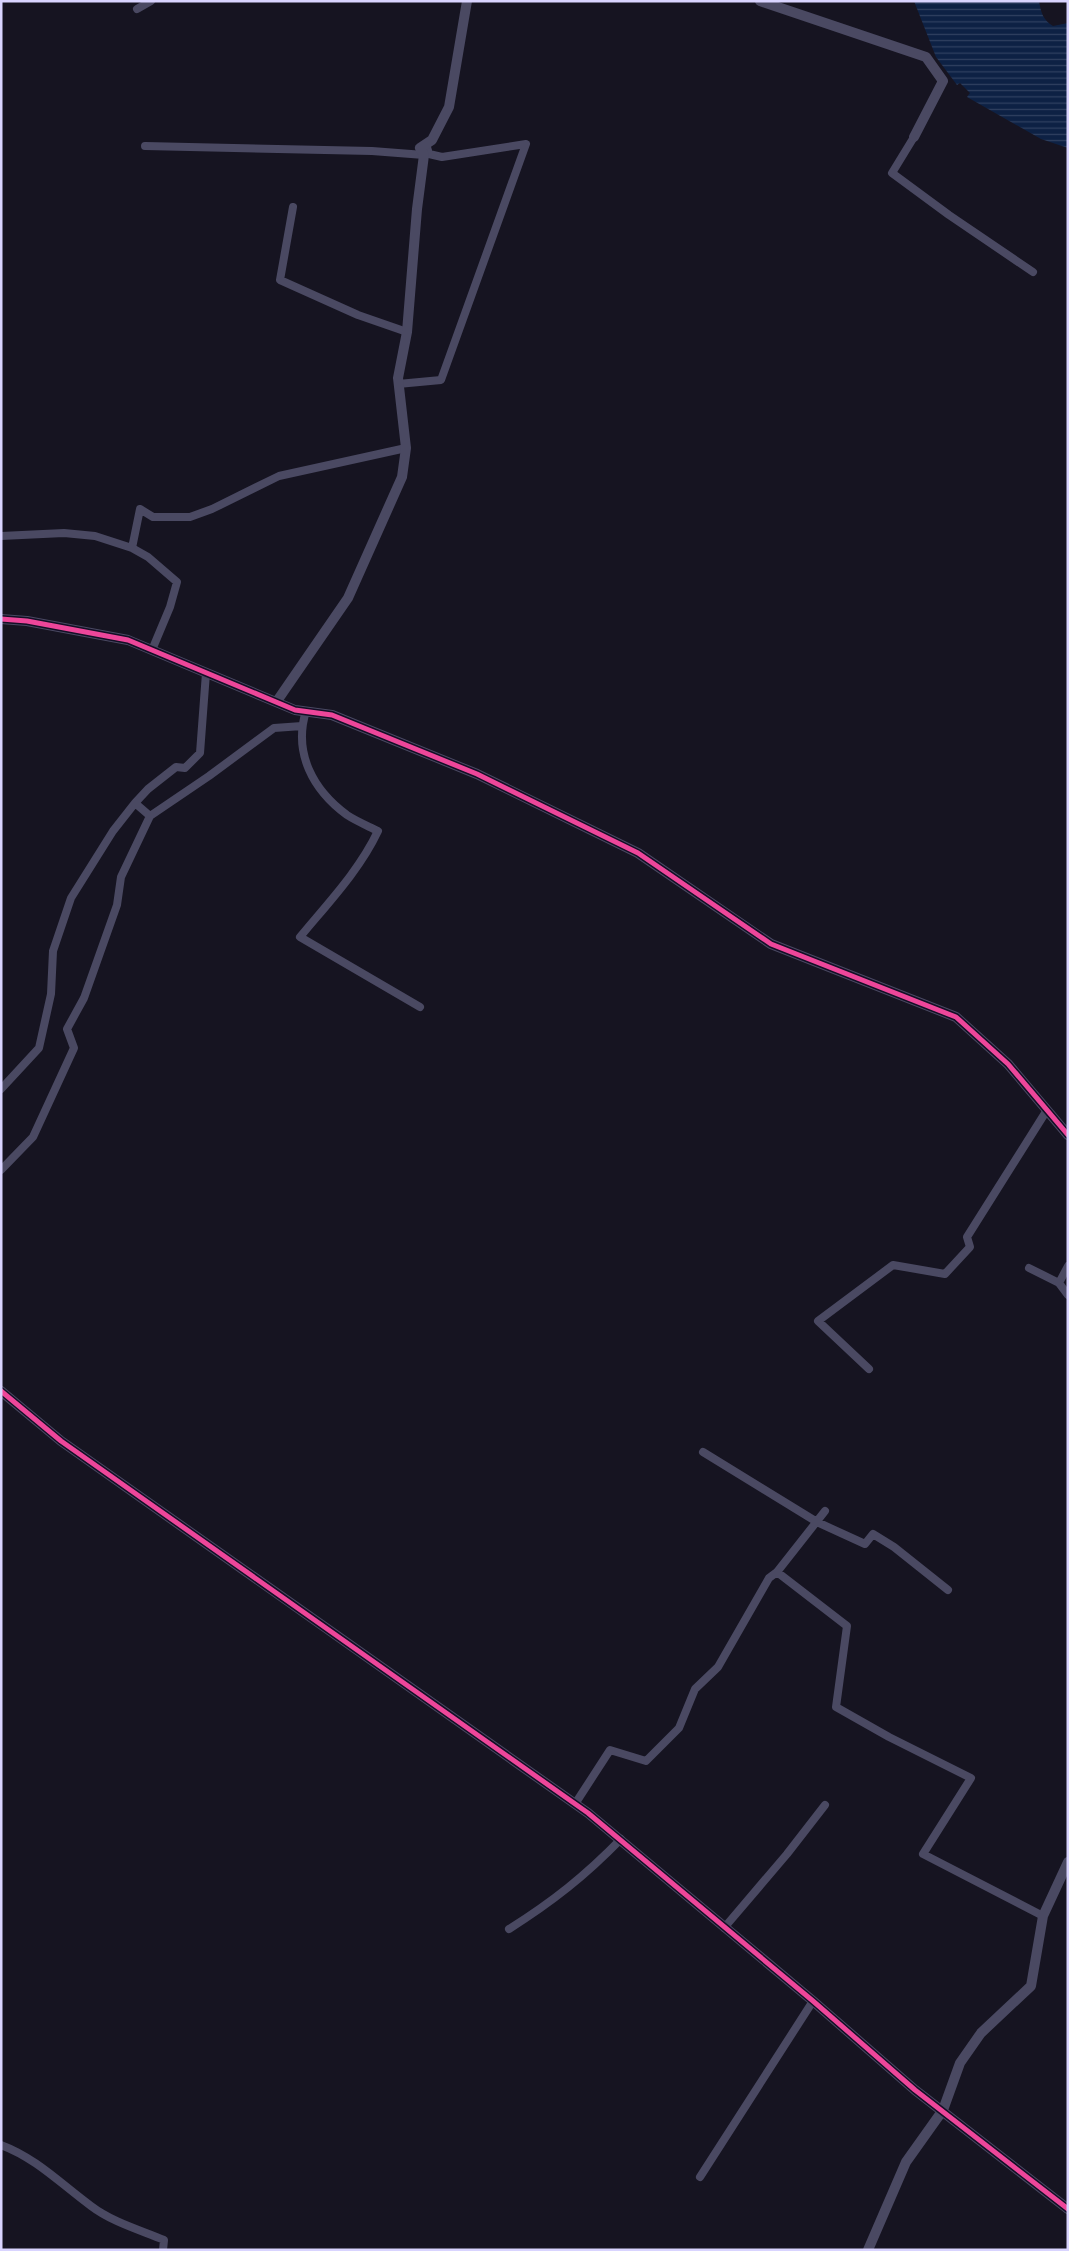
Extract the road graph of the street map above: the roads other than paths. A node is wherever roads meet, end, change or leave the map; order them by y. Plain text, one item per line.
1 (151, 1) edge
2 (467, 1) edge
3 (760, 1) edge
4 (137, 9) dead end
5 (914, 137) joint
6 (145, 146) dead end
7 (425, 150) junction
8 (293, 207) dead end
9 (1034, 272) dead end
10 (407, 332) junction
11 (398, 384) junction
12 (406, 448) junction
13 (1, 536) edge
14 (132, 548) junction
15 (1, 619) edge
16 (152, 650) junction
17 (206, 672) junction
18 (277, 700) junction
19 (306, 711) junction
20 (302, 726) junction
21 (135, 803) junction
22 (150, 816) junction
23 (420, 1007) dead end
24 (1, 1089) edge
25 (1047, 1110) junction
26 (1068, 1135) edge
27 (1, 1170) edge
28 (1068, 1266) edge
29 (1029, 1268) dead end
30 (1059, 1283) junction
31 (1068, 1295) edge
32 (869, 1369) dead end
33 (1, 1391) edge
34 (703, 1452) dead end
35 (825, 1511) dead end
36 (817, 1522) junction
37 (777, 1572) junction
38 (948, 1590) dead end
39 (574, 1804) junction
40 (825, 1805) dead end
41 (621, 1840) junction
42 (1068, 1862) edge
43 (1043, 1916) junction
44 (724, 1928) junction
45 (509, 1929) dead end
46 (812, 2001) junction
47 (943, 2110) junction
48 (1, 2145) edge
49 (700, 2177) dead end
50 (1068, 2209) edge
51 (163, 2250) edge
52 (868, 2250) edge

1 - 4 street
2 - 7 street
3 - 5 street
5 - 9 street
6 - 7 street
7 - 10 street
7 - 11 street
8 - 10 street
10 - 11 street
11 - 12 street
12 - 14 street
12 - 18 street
13 - 14 street
14 - 16 street
15 - 16 street
16 - 17 street
17 - 18 street
17 - 21 street
18 - 19 street
19 - 20 street
19 - 25 street
20 - 22 street
20 - 23 street
21 - 22 street
21 - 24 street
22 - 27 street
25 - 26 street
25 - 32 street
28 - 30 street
29 - 30 street
30 - 31 street
33 - 39 street
34 - 36 street
35 - 36 street
36 - 37 street
36 - 38 street
37 - 39 street
37 - 43 street
39 - 41 street
40 - 44 street
41 - 44 street
41 - 45 street
42 - 43 street
43 - 47 street
44 - 46 street
46 - 47 street
46 - 49 street
47 - 50 street
47 - 52 street
48 - 51 street

